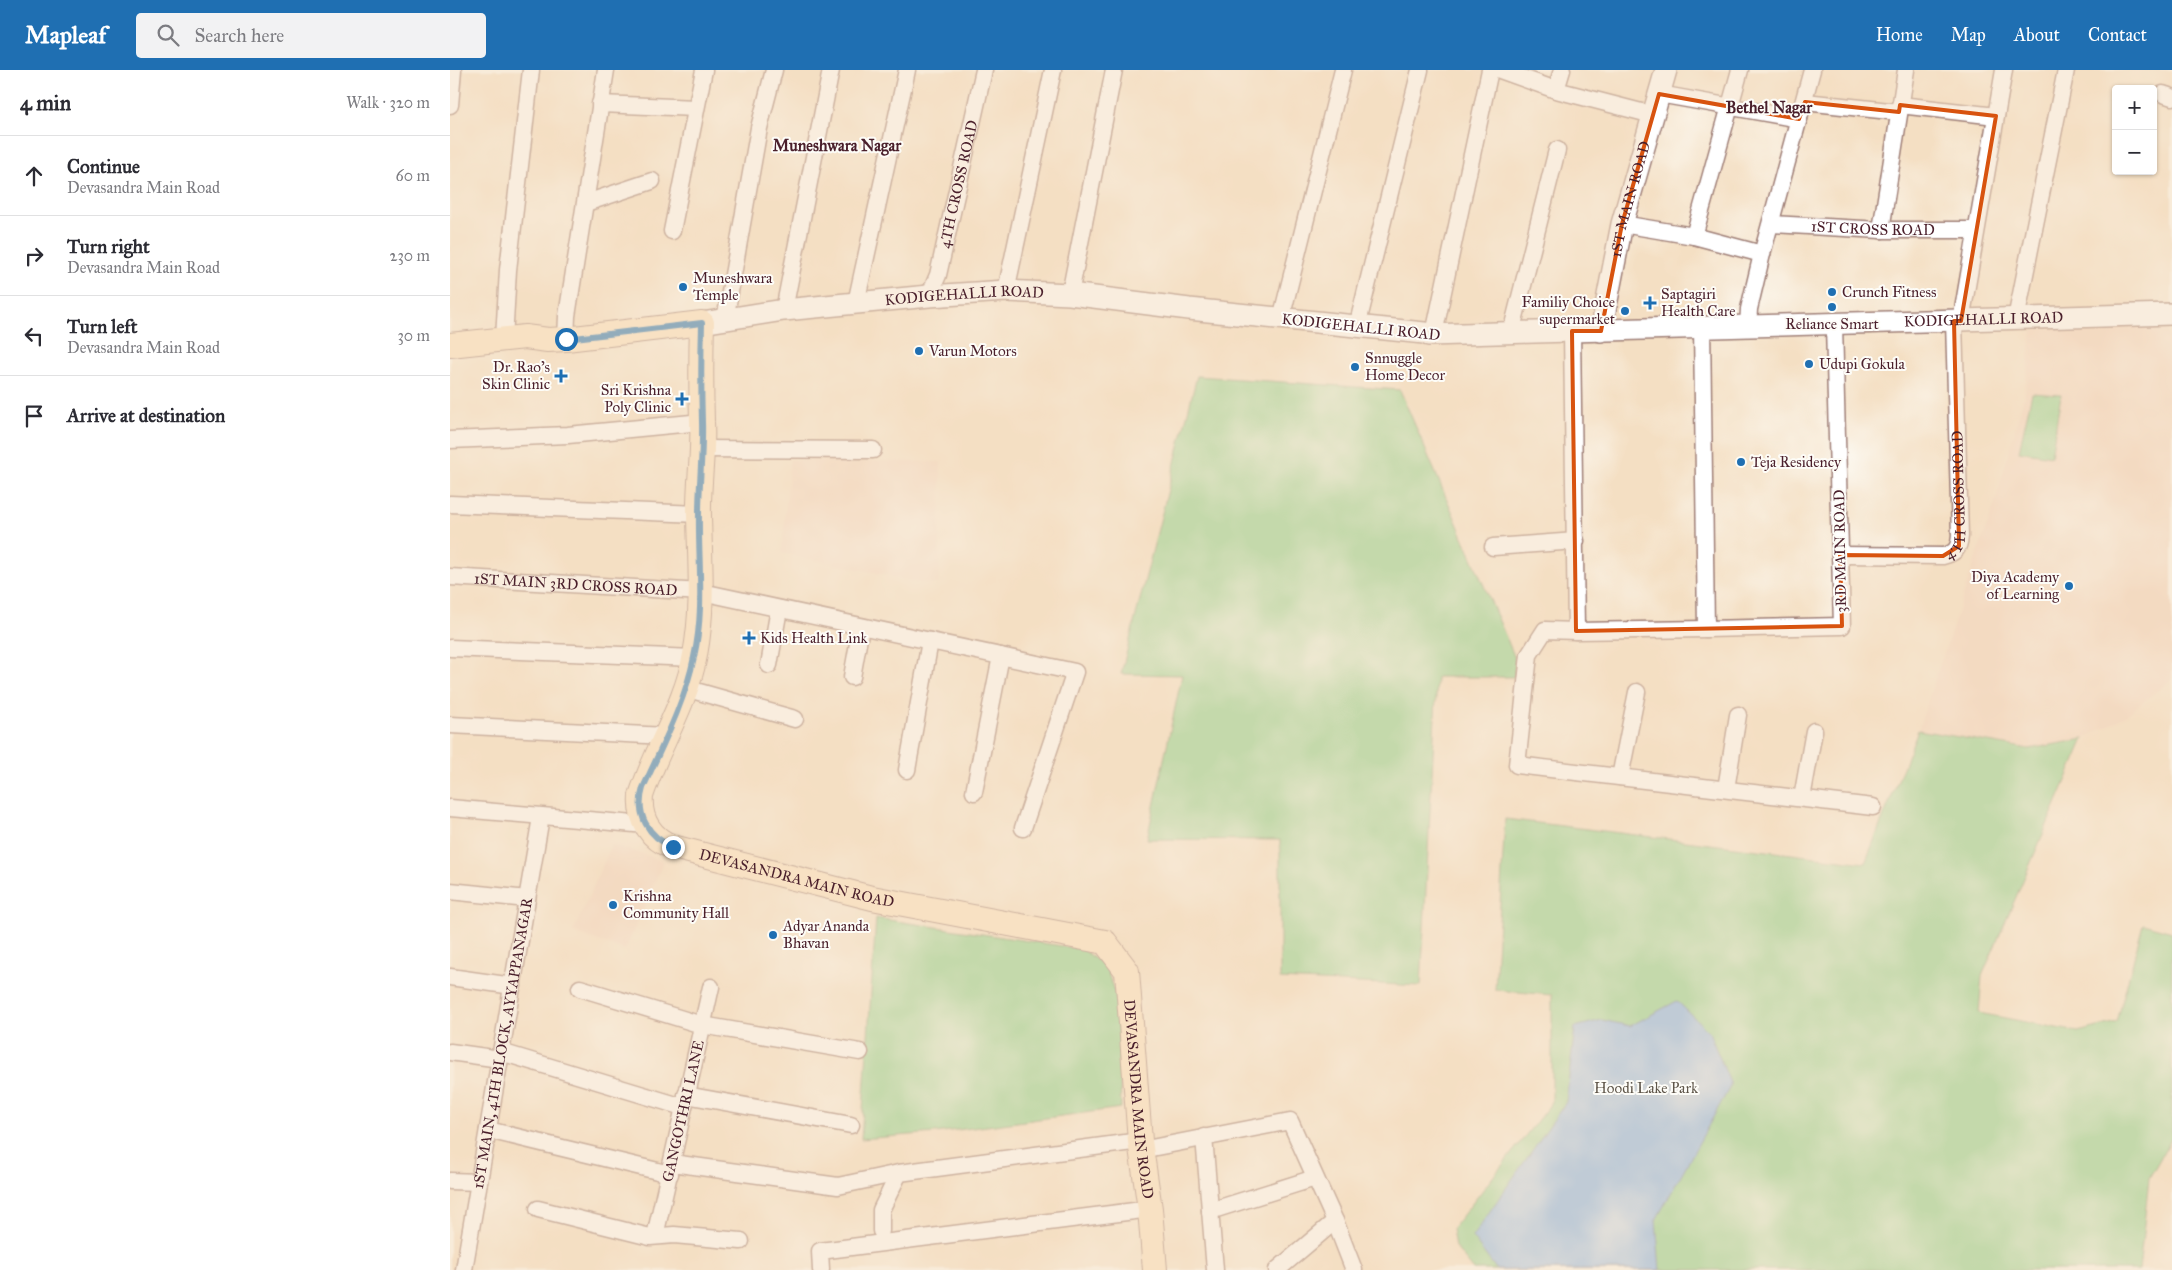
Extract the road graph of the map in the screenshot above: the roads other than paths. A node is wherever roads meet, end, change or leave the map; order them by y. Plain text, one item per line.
1 (453, 70) edge
2 (532, 70) edge
3 (606, 70) edge
4 (704, 70) edge
5 (774, 70) edge
6 (831, 70) edge
7 (907, 70) edge
8 (984, 70) edge
9 (1053, 70) edge
10 (1114, 70) edge
11 (1343, 70) edge
12 (1420, 70) edge
13 (1490, 70) edge
14 (1500, 70) edge
15 (1562, 70) edge
16 (1666, 70) edge
17 (1740, 70) edge
18 (1812, 70) edge
19 (1906, 70) edge
20 (2004, 70) edge
21 (2066, 70) edge
22 (1556, 90) junction
23 (1659, 94) junction
24 (1805, 102) junction
25 (600, 104) junction
26 (450, 105) edge
27 (1730, 106) junction
28 (696, 108) junction
29 (1900, 108) junction
30 (1653, 115) junction
31 (1996, 116) junction
32 (1799, 118) junction
33 (1557, 150) dead end
34 (652, 180) dead end
35 (586, 203) junction
36 (1622, 224) junction
37 (1771, 224) junction
38 (1881, 230) junction
39 (1976, 230) junction
40 (672, 231) dead end
41 (1694, 236) junction
42 (1762, 254) junction
43 (1006, 292) junction
44 (1070, 294) junction
45 (929, 296) junction
46 (856, 303) junction
47 (784, 310) junction
48 (2172, 314) edge
49 (1281, 319) junction
50 (2016, 319) junction
51 (1958, 321) junction
52 (710, 324) junction
53 (1834, 325) junction
54 (1702, 326) junction
55 (1357, 328) junction
56 (1748, 328) junction
57 (1572, 331) junction
58 (1601, 331) junction
59 (1511, 333) junction
60 (1434, 334) junction
61 (504, 339) junction
62 (557, 340) junction
63 (450, 345) edge
64 (450, 355) edge
65 (702, 422) junction
66 (450, 440) edge
67 (701, 448) junction
68 (874, 450) dead end
69 (450, 504) edge
70 (699, 514) junction
71 (1576, 541) junction
72 (1493, 548) dead end
73 (1840, 555) junction
74 (450, 577) edge
75 (702, 592) junction
76 (779, 609) junction
77 (861, 627) junction
78 (1706, 629) junction
79 (1576, 630) junction
80 (930, 641) junction
81 (450, 648) edge
82 (1001, 656) junction
83 (694, 658) junction
84 (769, 665) dead end
85 (852, 677) dead end
86 (685, 688) junction
87 (1637, 692) dead end
88 (1738, 715) dead end
89 (795, 719) dead end
90 (450, 725) edge
91 (1814, 731) dead end
92 (666, 736) junction
93 (907, 770) dead end
94 (1620, 777) junction
95 (1726, 789) junction
96 (974, 792) dead end
97 (1802, 798) junction
98 (1873, 807) dead end
99 (450, 808) edge
100 (541, 817) junction
101 (646, 825) junction
102 (1023, 828) dead end
103 (450, 891) edge
104 (527, 899) junction
105 (450, 977) edge
106 (513, 986) junction
107 (711, 987) dead end
108 (580, 988) dead end
109 (702, 1025) junction
110 (450, 1052) edge
111 (860, 1052) dead end
112 (501, 1055) junction
113 (684, 1101) junction
114 (851, 1125) dead end
115 (488, 1130) junction
116 (1204, 1137) junction
117 (1140, 1146) junction
118 (671, 1169) junction
119 (899, 1173) junction
120 (1315, 1178) junction
121 (450, 1180) edge
122 (479, 1182) junction
123 (538, 1209) dead end
124 (1150, 1209) junction
125 (1210, 1212) junction
126 (1334, 1221) junction
127 (881, 1231) dead end
128 (655, 1236) junction
129 (741, 1242) dead end
130 (464, 1270) edge
131 (820, 1270) edge
132 (1155, 1270) edge
133 (1215, 1270) edge
134 (1277, 1270) edge
135 (1354, 1270) edge

1 - 26 street
2 - 61 street
3 - 25 street
4 - 28 street
5 - 52 street
6 - 47 street
7 - 46 street
8 - 45 street, 4TH CROSS ROAD
9 - 43 street
10 - 44 street
11 - 49 street
12 - 55 street
13 - 60 street
14 - 22 street
15 - 22 street
16 - 23 street, 1ST MAIN ROAD
17 - 27 street
18 - 24 street
19 - 29 street
20 - 31 street
21 - 50 street
22 - 30 street
23 - 27 street
23 - 30 street, 1ST MAIN ROAD
24 - 29 street
24 - 32 street
25 - 28 street
25 - 35 street
27 - 32 street
27 - 41 street
28 - 40 street
29 - 31 street
29 - 38 street
30 - 36 street, 1ST MAIN ROAD
31 - 39 street
32 - 37 street
33 - 59 street
34 - 35 street
35 - 62 street
36 - 41 street
36 - 58 street, 1ST MAIN ROAD
37 - 38 street, 1ST CROSS ROAD
37 - 42 street
38 - 39 street, 1ST CROSS ROAD
39 - 51 street
41 - 42 street
42 - 56 street
43 - 44 street, KODIGEHALLI ROAD
43 - 45 street, KODIGEHALLI ROAD
44 - 49 street, KODIGEHALLI ROAD
45 - 46 street, KODIGEHALLI ROAD
46 - 47 street, KODIGEHALLI ROAD
47 - 52 street, KODIGEHALLI ROAD
48 - 50 street, KODIGEHALLI ROAD
49 - 55 street, KODIGEHALLI ROAD
50 - 51 street, KODIGEHALLI ROAD
51 - 53 street, KODIGEHALLI ROAD
51 - 73 street, 4TH CROSS ROAD
52 - 62 main road
52 - 65 main road
53 - 56 street, KODIGEHALLI ROAD
53 - 73 street, 3RD MAIN ROAD
54 - 56 street, KODIGEHALLI ROAD
54 - 58 street, KODIGEHALLI ROAD
54 - 78 street
55 - 60 street, KODIGEHALLI ROAD
57 - 58 street, KODIGEHALLI ROAD
57 - 59 street, KODIGEHALLI ROAD
57 - 71 street
59 - 60 street, KODIGEHALLI ROAD
61 - 62 main road
61 - 63 main road
62 - 64 main road
65 - 66 street
65 - 67 main road
67 - 68 street
67 - 70 main road
69 - 70 street
70 - 75 main road
71 - 72 street
71 - 79 street
73 - 78 street, 3RD MAIN ROAD
74 - 75 street, 1ST MAIN 3RD CROSS ROAD
75 - 76 street, 1ST MAIN 3RD CROSS ROAD
75 - 83 main road
76 - 77 street, 1ST MAIN 3RD CROSS ROAD
76 - 84 street
77 - 80 street, 1ST MAIN 3RD CROSS ROAD
77 - 85 street
78 - 79 street
79 - 94 street
80 - 82 street, 1ST MAIN 3RD CROSS ROAD
80 - 93 street
81 - 83 street
82 - 96 street
82 - 102 street, 1ST MAIN 3RD CROSS ROAD
83 - 86 main road
86 - 89 street
86 - 92 main road
87 - 94 street
88 - 95 street
90 - 92 street
91 - 97 street
92 - 101 main road
94 - 95 street
95 - 97 street
97 - 98 street
99 - 100 street
100 - 101 street
100 - 104 street, 1ST MAIN, 4TH BLOCK, AYYAPPANAGAR
101 - 117 main road, DEVASANDRA MAIN ROAD
103 - 104 street
104 - 106 street, 1ST MAIN, 4TH BLOCK, AYYAPPANAGAR
105 - 106 street
106 - 112 street, 1ST MAIN, 4TH BLOCK, AYYAPPANAGAR
107 - 109 street, GANGOTHRI LANE
108 - 109 street
109 - 111 street
109 - 113 street, GANGOTHRI LANE
110 - 112 street
112 - 113 street
112 - 115 street, 1ST MAIN, 4TH BLOCK, AYYAPPANAGAR
113 - 114 street
113 - 118 street, GANGOTHRI LANE
115 - 118 street
115 - 122 street, 1ST MAIN, 4TH BLOCK, AYYAPPANAGAR
116 - 117 street
116 - 120 street
116 - 125 street
117 - 119 street
117 - 124 main road, DEVASANDRA MAIN ROAD
118 - 119 street
118 - 128 street, GANGOTHRI LANE
119 - 127 street
120 - 125 street
120 - 126 street
121 - 122 street
122 - 130 street, 1ST MAIN, 4TH BLOCK, AYYAPPANAGAR
123 - 128 street
124 - 131 street
124 - 132 main road, DEVASANDRA MAIN ROAD
125 - 133 street
126 - 134 street
126 - 135 street
128 - 129 street

